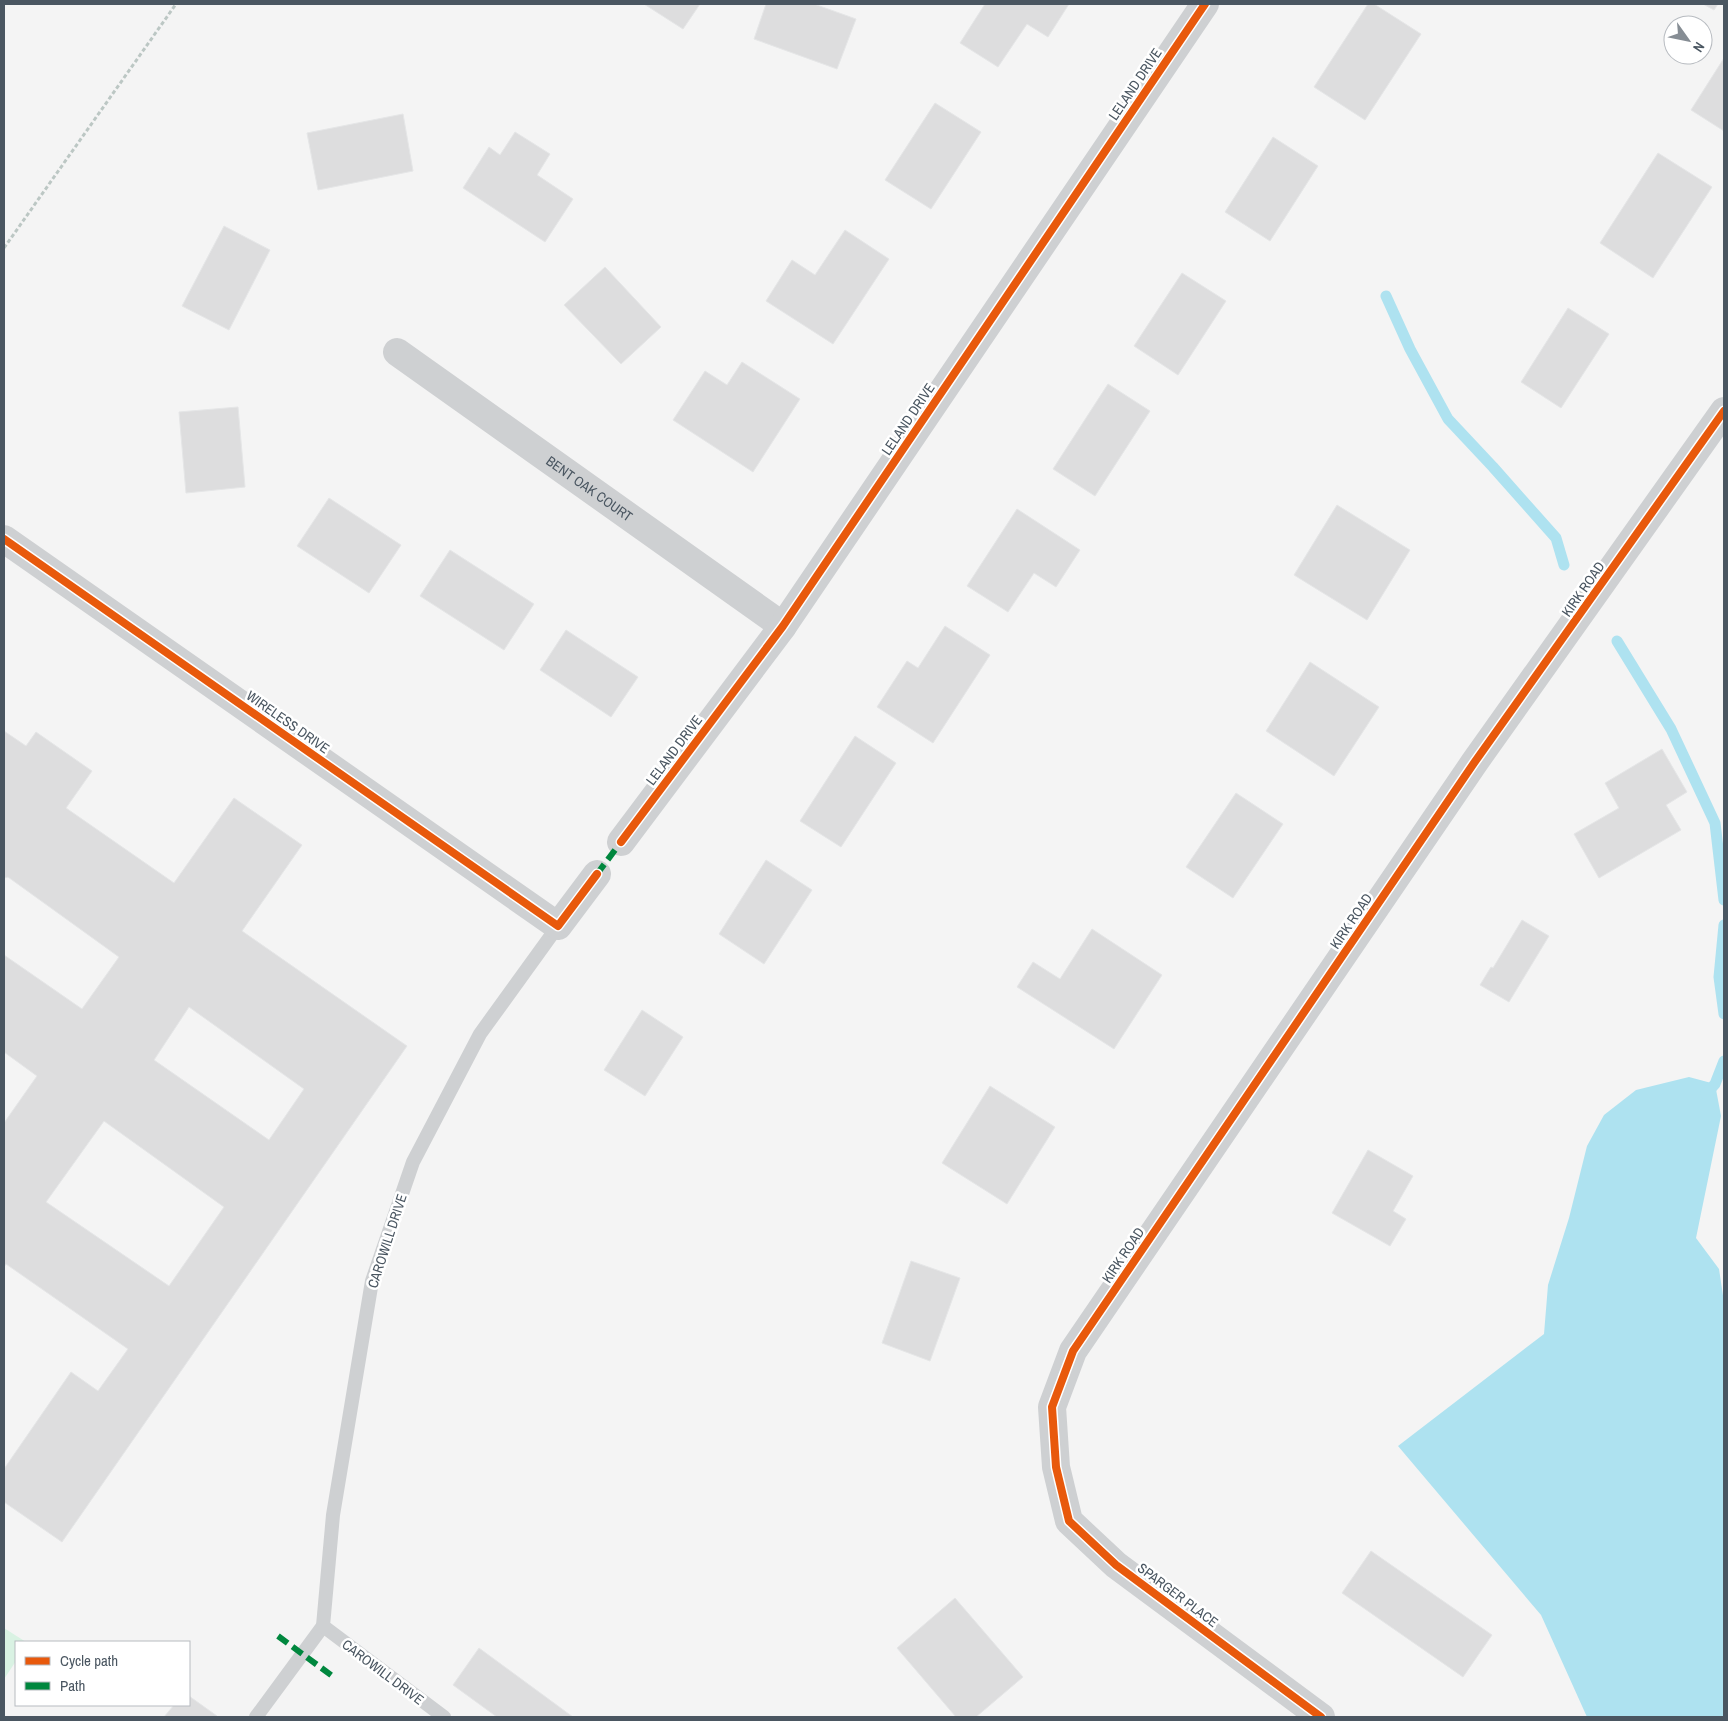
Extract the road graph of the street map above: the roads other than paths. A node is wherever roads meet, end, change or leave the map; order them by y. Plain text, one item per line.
1 (1205, 4) edge
2 (397, 352) dead end
3 (1724, 411) edge
4 (4, 539) edge
5 (783, 626) junction
6 (621, 842) dead end
7 (598, 874) dead end
8 (558, 926) junction
9 (1056, 1467) joint
10 (323, 1626) junction
11 (256, 1717) edge
12 (444, 1717) edge
13 (1320, 1717) edge

1 - 5 street, LELAND DRIVE
2 - 5 street, BENT OAK COURT
3 - 9 street, KIRK ROAD
4 - 8 street, WIRELESS DRIVE
5 - 6 street, LELAND DRIVE
7 - 8 street
8 - 10 lane, CAROWILL DRIVE
9 - 13 street, SPARGER PLACE
10 - 11 lane
10 - 12 lane, CAROWILL DRIVE

